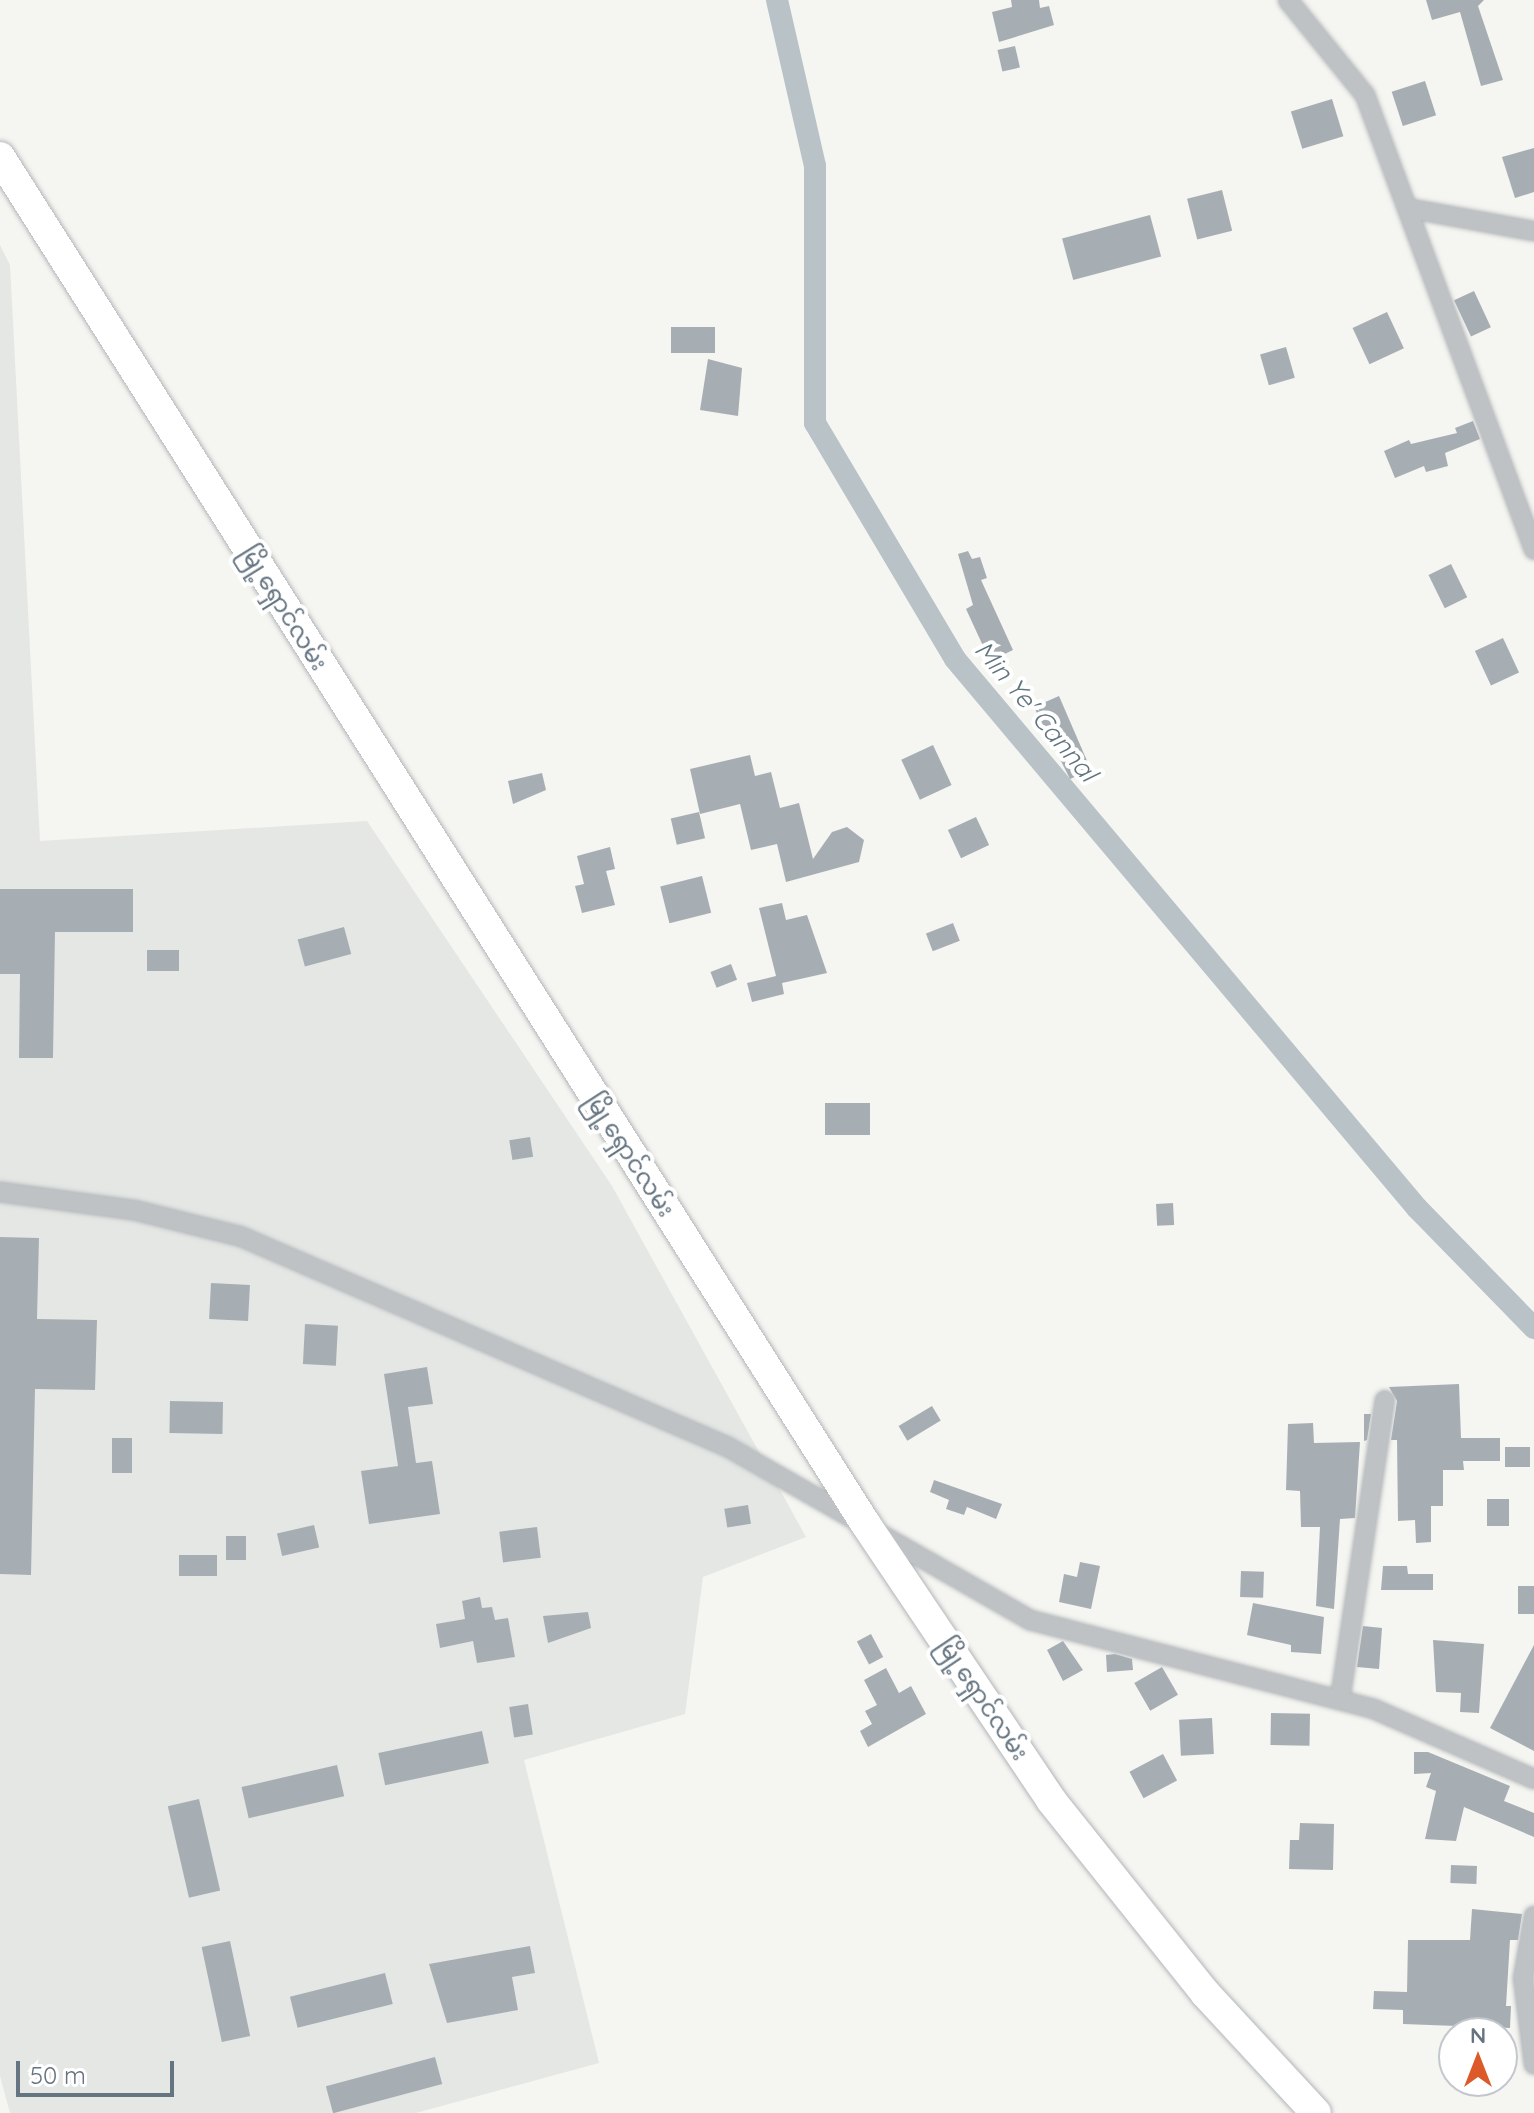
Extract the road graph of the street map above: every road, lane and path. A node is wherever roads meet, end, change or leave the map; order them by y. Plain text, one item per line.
1 (1288, 0) edge
2 (0, 157) edge
3 (1407, 208) junction
4 (1534, 231) edge
5 (1534, 550) edge
6 (0, 1192) edge
7 (1385, 1400) dead end
8 (865, 1523) junction
9 (1340, 1700) junction
10 (1534, 1779) edge
11 (1534, 1916) edge
12 (1534, 2064) edge
13 (1316, 2113) edge

1 - 3 street
2 - 8 main road, မြို့ရှောင်လမ်း
3 - 4 street
3 - 5 street
6 - 8 street
7 - 9 street
8 - 9 street
8 - 13 main road, မြို့ရှောင်လမ်း
9 - 10 street
11 - 12 street

